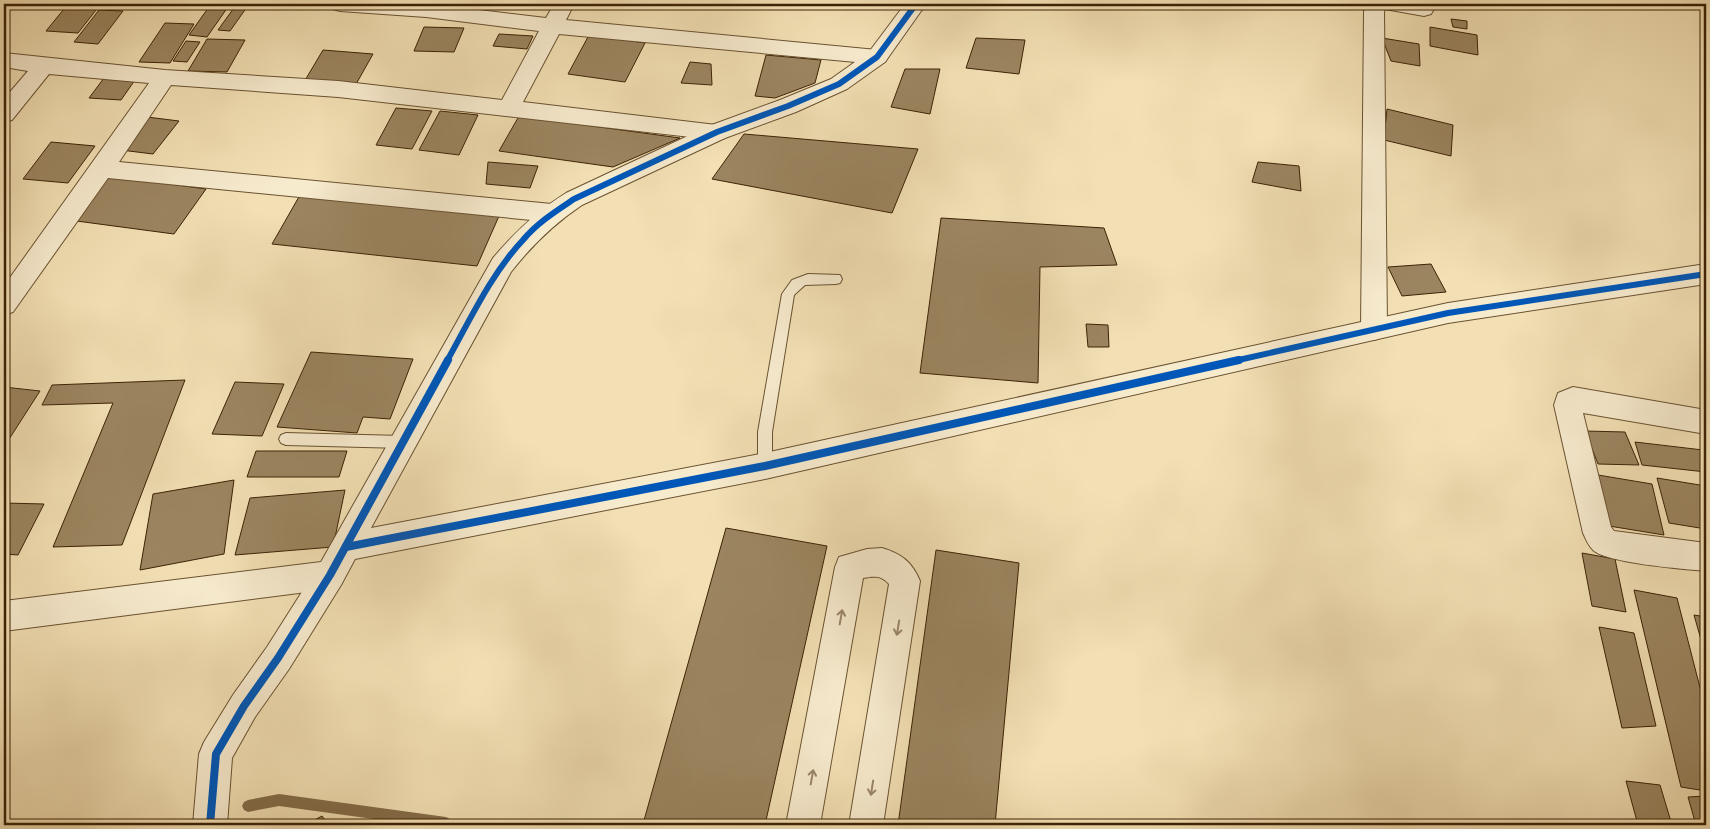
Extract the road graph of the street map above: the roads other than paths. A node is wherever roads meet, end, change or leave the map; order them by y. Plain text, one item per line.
1 (340, 4) edge
2 (564, 4) edge
3 (916, 4) edge
4 (1376, 4) edge
5 (1392, 4) edge
6 (1424, 8) dead end
7 (552, 26) junction
8 (877, 57) junction
9 (5, 60) edge
10 (44, 66) junction
11 (165, 77) junction
12 (509, 108) junction
13 (4, 114) edge
14 (717, 132) junction
15 (102, 169) junction
16 (552, 213) junction
17 (1706, 274) edge
18 (836, 279) dead end
19 (4, 305) edge
20 (1374, 329) junction
21 (1706, 422) edge
22 (286, 439) dead end
23 (403, 442) junction
24 (765, 466) junction
25 (346, 547) junction
26 (1706, 557) edge
27 (330, 575) junction
28 (4, 616) edge
29 (210, 825) edge
30 (803, 825) edge
31 (866, 825) edge

1 - 7 street
2 - 7 street
3 - 8 street
4 - 20 street
5 - 6 street
7 - 8 street
7 - 12 street
8 - 14 street
9 - 10 street
10 - 11 street
10 - 13 street
11 - 12 street
11 - 15 street
12 - 14 street
14 - 16 street
15 - 16 street
15 - 19 street
16 - 23 street
17 - 20 street
18 - 24 lane
20 - 24 street
21 - 26 street
22 - 23 lane
23 - 25 street
24 - 25 street
25 - 27 street
27 - 28 street
27 - 29 street
30 -> 31 street

